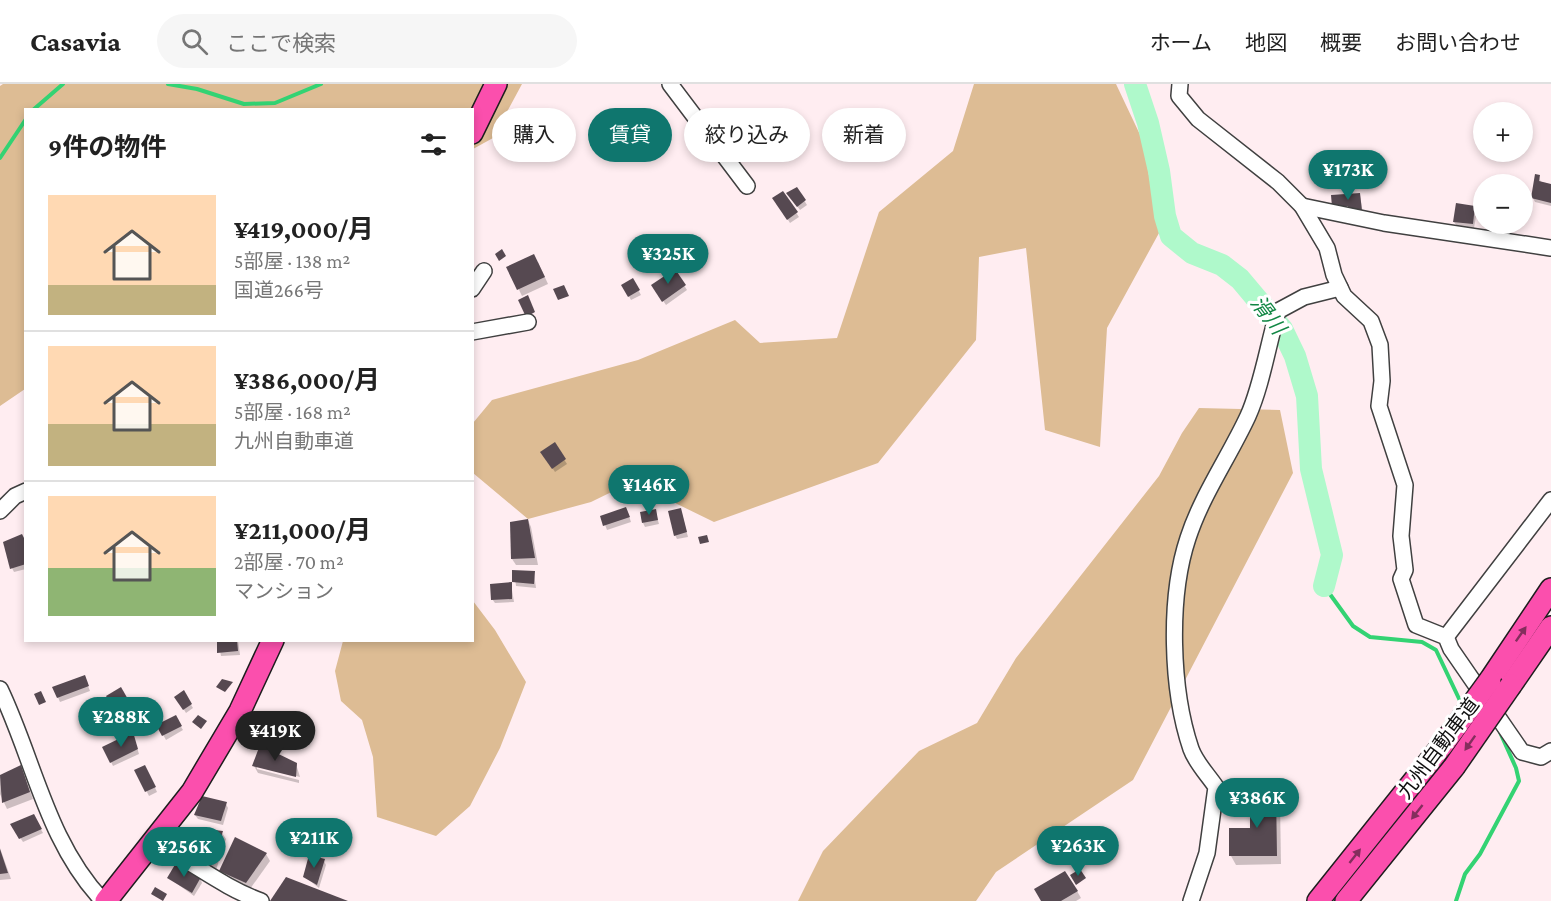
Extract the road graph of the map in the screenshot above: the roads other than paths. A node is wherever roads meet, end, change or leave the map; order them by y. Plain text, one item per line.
1 (496, 84) edge
2 (670, 84) edge
3 (1180, 84) edge
4 (474, 129) edge
5 (747, 186) dead end
6 (1302, 206) junction
7 (1551, 248) edge
8 (1340, 288) junction
9 (528, 322) dead end
10 (474, 332) edge
11 (24, 492) edge
12 (1551, 501) edge
13 (0, 511) edge
14 (1551, 589) edge
15 (1551, 627) edge
16 (1446, 637) junction
17 (272, 642) edge
18 (0, 688) edge
19 (1551, 751) edge
20 (153, 842) junction
21 (105, 901) edge
22 (261, 901) edge
23 (1191, 901) edge
24 (1318, 901) edge
25 (1346, 901) edge

1 - 4 highway
2 - 5 street
3 - 6 street
6 - 7 street
6 - 8 street
8 - 16 street
8 - 23 street
9 - 10 street
11 - 13 street
12 - 16 street
24 -> 14 highway, 九州自動車道, bridge
15 -> 25 highway, 九州自動車道, bridge
16 - 19 street
17 - 20 highway
18 - 21 street
20 - 21 highway
20 - 22 street

